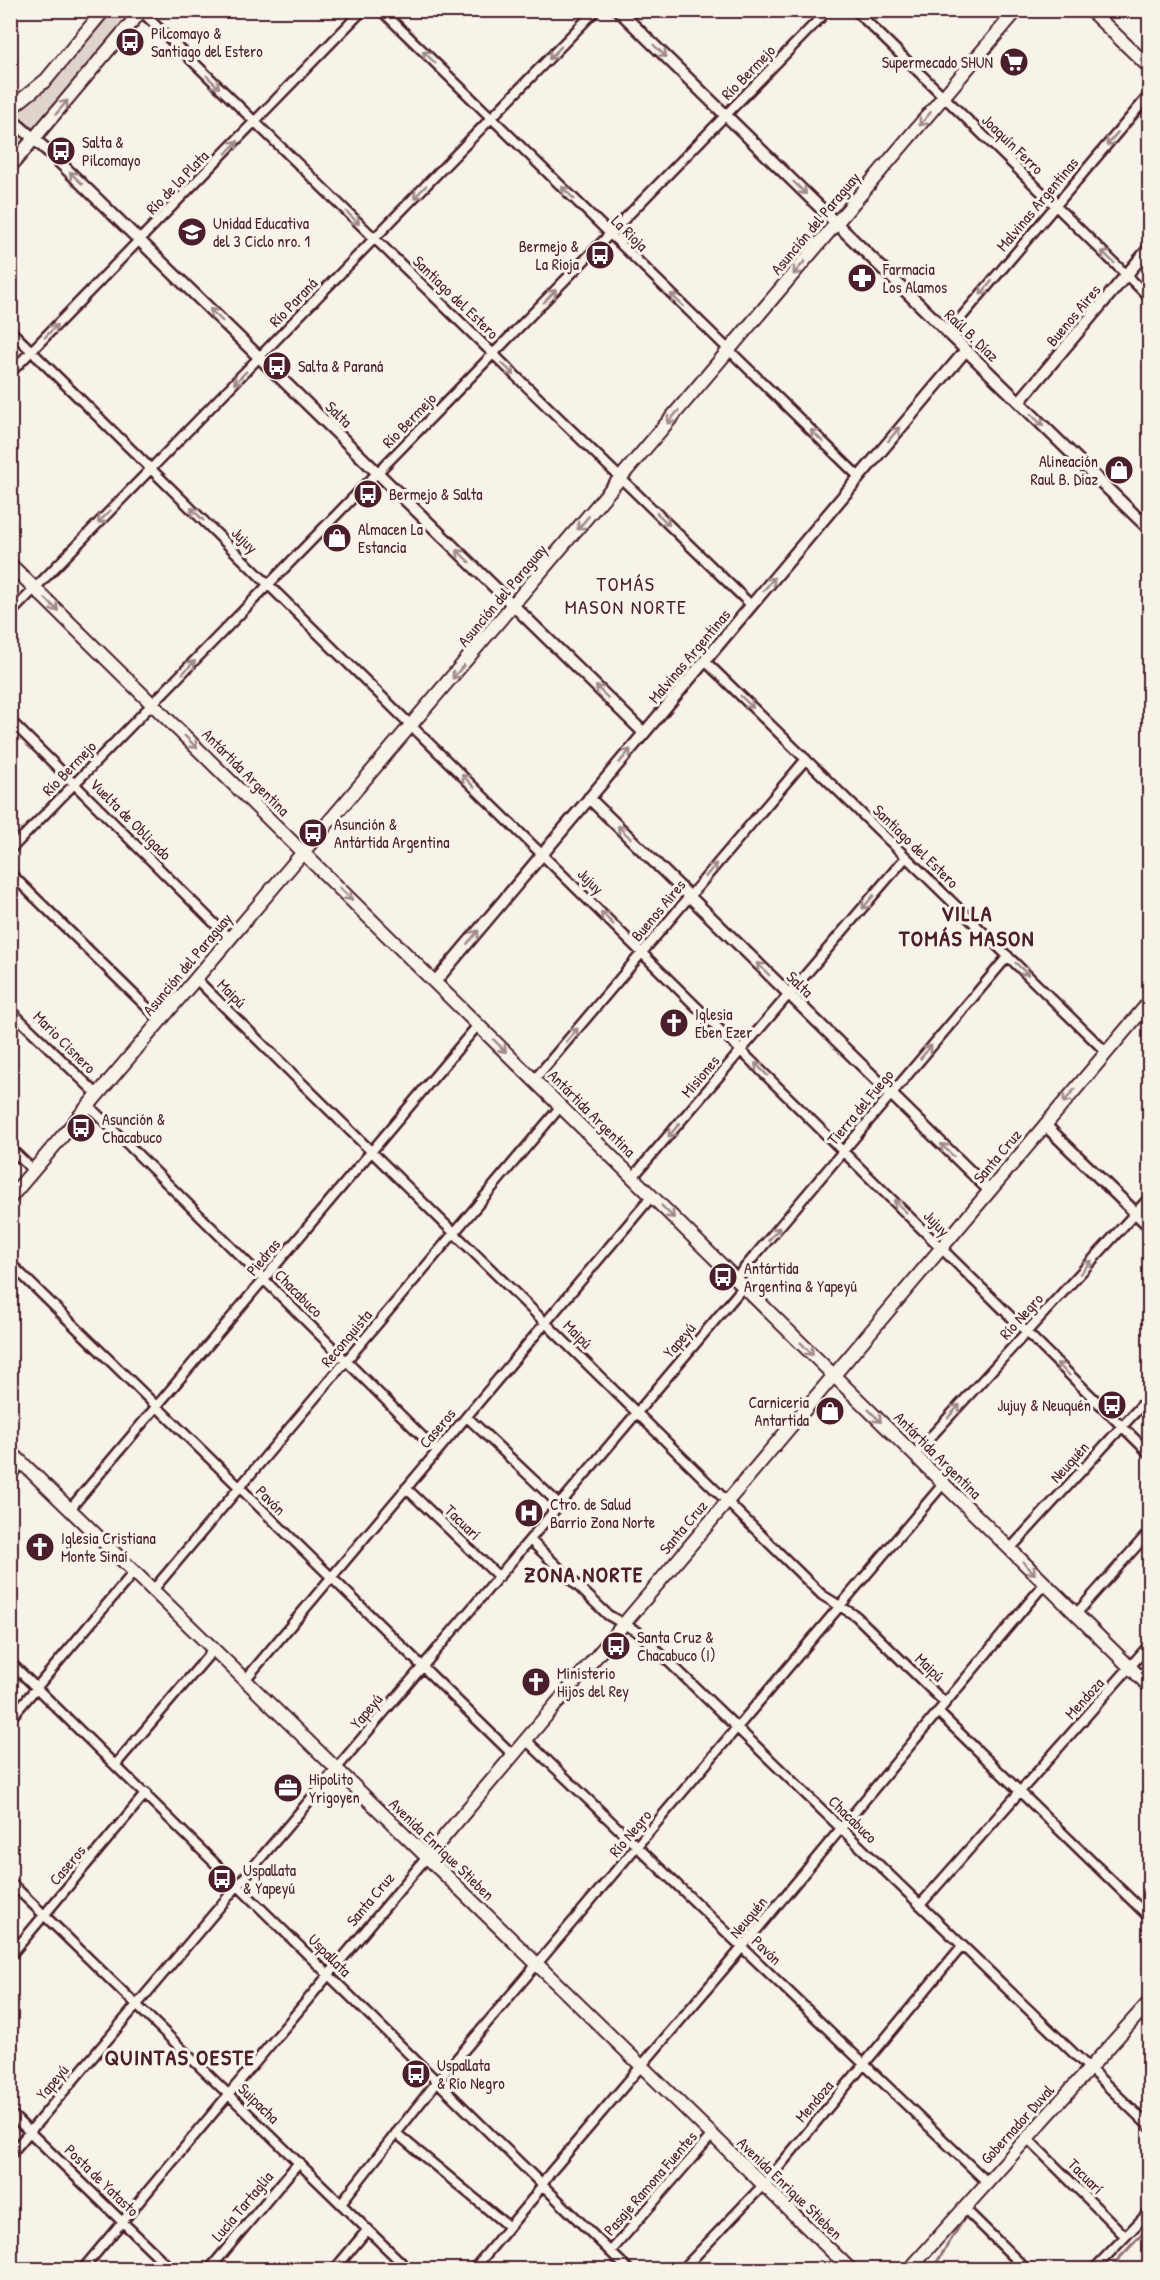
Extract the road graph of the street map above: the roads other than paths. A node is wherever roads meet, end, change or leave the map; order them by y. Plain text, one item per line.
1 (104, 10) edge
2 (363, 10) edge
3 (381, 10) edge
4 (596, 10) edge
5 (618, 10) edge
6 (828, 10) edge
7 (855, 10) edge
8 (1017, 10) edge
9 (1090, 10) edge
10 (141, 11) edge
11 (1149, 68) edge
12 (1149, 94) edge
13 (944, 97) junction
14 (10, 109) edge
15 (726, 116) junction
16 (10, 118) edge
17 (492, 118) junction
18 (255, 123) junction
19 (35, 139) junction
20 (15, 153) edge
21 (10, 167) edge
22 (1055, 206) junction
23 (837, 224) junction
24 (610, 234) junction
25 (375, 239) junction
26 (140, 241) junction
27 (1149, 248) edge
28 (1126, 275) junction
29 (1149, 298) edge
30 (10, 330) edge
31 (948, 333) junction
32 (966, 350) junction
33 (32, 351) junction
34 (729, 351) junction
35 (493, 354) junction
36 (260, 357) junction
37 (10, 373) edge
38 (1019, 402) junction
39 (152, 469) junction
40 (378, 473) junction
41 (859, 477) junction
42 (621, 479) junction
43 (1149, 511) edge
44 (1141, 521) junction
45 (1149, 530) edge
46 (10, 564) edge
47 (269, 585) junction
48 (35, 588) junction
49 (752, 605) junction
50 (514, 606) junction
51 (10, 614) edge
52 (705, 661) junction
53 (153, 704) junction
54 (10, 720) edge
55 (413, 726) junction
56 (644, 733) junction
57 (806, 759) junction
58 (75, 784) junction
59 (590, 798) junction
60 (10, 850) edge
61 (304, 853) junction
62 (543, 854) junction
63 (906, 857) junction
64 (10, 873) edge
65 (689, 896) junction
66 (230, 939) junction
67 (642, 952) junction
68 (1008, 956) junction
69 (196, 979) junction
70 (435, 982) junction
71 (789, 994) junction
72 (1149, 1001) edge
73 (10, 1010) edge
74 (161, 1021) junction
75 (478, 1025) junction
76 (742, 1050) junction
77 (1106, 1052) junction
78 (534, 1080) junction
79 (891, 1094) junction
80 (98, 1095) junction
81 (89, 1106) junction
82 (561, 1106) junction
83 (1045, 1125) junction
84 (10, 1148) edge
85 (844, 1150) junction
86 (371, 1152) junction
87 (34, 1171) junction
88 (633, 1177) junction
89 (989, 1191) junction
90 (652, 1196) junction
91 (1149, 1197) edge
92 (10, 1198) edge
93 (1135, 1213) junction
94 (1149, 1227) edge
95 (454, 1233) junction
96 (941, 1248) junction
97 (10, 1263) edge
98 (264, 1279) junction
99 (740, 1282) junction
100 (545, 1323) junction
101 (1026, 1333) junction
102 (346, 1361) junction
103 (834, 1375) junction
104 (1149, 1396) edge
105 (156, 1407) junction
106 (637, 1413) junction
107 (466, 1417) junction
108 (1122, 1427) junction
109 (10, 1451) edge
110 (437, 1451) junction
111 (915, 1454) junction
112 (1149, 1454) edge
113 (22, 1463) junction
114 (10, 1476) edge
115 (944, 1484) junction
116 (406, 1488) junction
117 (239, 1489) junction
118 (727, 1501) junction
119 (560, 1504) junction
120 (70, 1509) junction
121 (1149, 1531) edge
122 (530, 1540) junction
123 (1010, 1549) junction
124 (134, 1572) junction
125 (499, 1577) junction
126 (330, 1579) junction
127 (1045, 1583) junction
128 (153, 1590) junction
129 (840, 1606) junction
130 (1076, 1614) junction
131 (623, 1624) junction
132 (1149, 1644) edge
133 (214, 1649) junction
134 (10, 1662) edge
135 (422, 1668) junction
136 (1130, 1668) junction
137 (245, 1680) junction
138 (37, 1687) junction
139 (1149, 1687) edge
140 (945, 1703) junction
141 (938, 1712) junction
142 (10, 1719) edge
143 (737, 1729) junction
144 (526, 1740) junction
145 (513, 1755) junction
146 (116, 1764) junction
147 (337, 1769) junction
148 (1020, 1792) junction
149 (146, 1793) junction
150 (841, 1829) junction
151 (638, 1848) junction
152 (427, 1857) junction
153 (10, 1882) edge
154 (238, 1885) junction
155 (920, 1905) junction
156 (45, 1915) junction
157 (1149, 1918) edge
158 (962, 1946) junction
159 (742, 1947) junction
160 (10, 1956) edge
161 (538, 1965) junction
162 (328, 1975) junction
163 (1149, 2001) edge
164 (137, 2005) junction
165 (864, 2064) junction
166 (641, 2065) junction
167 (1089, 2069) junction
168 (438, 2082) junction
169 (228, 2094) junction
170 (10, 2113) edge
171 (1149, 2127) edge
172 (30, 2132) junction
173 (396, 2133) junction
174 (712, 2135) junction
175 (1027, 2138) junction
176 (10, 2155) edge
177 (299, 2163) junction
178 (987, 2182) junction
179 (542, 2184) junction
180 (763, 2184) junction
181 (340, 2203) junction
182 (964, 2208) junction
183 (1149, 2211) edge
184 (122, 2221) junction
185 (509, 2227) junction
186 (368, 2229) junction
187 (1125, 2236) junction
188 (611, 2251) junction
189 (82, 2270) edge
190 (172, 2270) edge
191 (209, 2270) edge
192 (334, 2270) edge
193 (409, 2270) edge
194 (473, 2270) edge
195 (629, 2270) edge
196 (682, 2270) edge
197 (850, 2270) edge
198 (909, 2270) edge
199 (1027, 2270) edge
200 (1093, 2270) edge

1 - 14 main road
2 - 18 street, Río de la Plata
17 -> 3 street, La Rioja
4 -> 17 street, Río Paraná
5 -> 15 street, Raúl B. Díaz
6 - 15 street, Río Bermejo
7 - 13 street, Joaquín Ferro
8 - 13 main road, Asunción del Paraguay
9 - 11 main road
10 -> 18 street, Santiago del Estero
19 -> 10 main road
12 -> 22 street, Malvinas Argentinas
13 - 22 street, Joaquín Ferro
13 -> 23 main road, Asunción del Paraguay
15 -> 23 street, Raúl B. Díaz
15 - 24 street, Río Bermejo
16 - 19 street, Salta
24 -> 17 street, La Rioja
17 -> 25 street, Río Paraná
18 -> 25 street, Santiago del Estero
26 -> 18 street, Río de la Plata
19 - 20 main road
26 -> 19 street, Salta
20 - 21 main road
28 -> 22 street, Joaquín Ferro
22 -> 31 street, Malvinas Argentinas
23 - 31 street, Raúl B. Díaz
23 -> 34 main road, Asunción del Paraguay
34 -> 24 street, La Rioja
35 -> 24 street, Río Bermejo
25 - 35 street, Santiago del Estero
25 - 36 street, Río Paraná
33 -> 26 street, Río de la Plata
36 -> 26 street, Salta
27 - 28 street, Buenos Aires
28 - 29 street, Joaquín Ferro
28 - 38 street, Buenos Aires
30 - 33 street, Jujuy
31 - 32 street, Raúl B. Díaz
32 - 38 street, Raúl B. Díaz
41 -> 32 street, Malvinas Argentinas
33 - 37 street, Río de la Plata
33 - 39 street, Jujuy
41 -> 34 street, La Rioja
34 -> 42 main road, Asunción del Paraguay
35 - 40 street, Río Bermejo
35 -> 42 street, Santiago del Estero
36 -> 39 street, Río Paraná
36 - 40 street, Salta
38 -> 44 street, Raúl B. Díaz
47 -> 39 street, Jujuy
39 -> 48 street, Río Paraná
40 - 47 street, Río Bermejo
50 -> 40 street, Salta
49 -> 41 street, Malvinas Argentinas
42 -> 49 street, Santiago del Estero
42 -> 50 main road, Asunción del Paraguay
43 - 44 street
44 - 45 street, Raúl B. Díaz
46 - 48 main road, Antártida Argentina
53 -> 47 street, Río Bermejo
47 - 55 street, Jujuy
48 - 51 street, Río Paraná
48 -> 53 main road, Antártida Argentina
49 - 52 street, Malvinas Argentinas
50 -> 55 main road, Asunción del Paraguay
56 -> 50 street, Salta
52 - 56 street, Malvinas Argentinas
52 -> 57 street, Santiago del Estero
53 - 58 street, Río Bermejo
53 -> 61 main road, Antártida Argentina
54 - 58 street, Vuelta de Obligado
55 - 61 main road, Asunción del Paraguay
62 -> 55 street, Jujuy
59 -> 56 street, Malvinas Argentinas
57 - 63 street, Santiago del Estero
65 -> 57 street, Buenos Aires
58 - 60 street, Río Bermejo
58 - 66 street, Vuelta de Obligado
59 - 62 street, Malvinas Argentinas
65 -> 59 street, Salta
61 - 66 main road, Asunción del Paraguay
61 -> 70 main road, Antártida Argentina
67 -> 62 street, Jujuy
70 -> 62 street, Malvinas Argentinas
63 - 68 street, Santiago del Estero
63 -> 71 street, Misiones
64 - 74 street
65 - 67 street, Buenos Aires
71 -> 65 street, Salta
66 - 69 main road, Asunción del Paraguay
67 - 76 street, Jujuy
78 -> 67 street, Buenos Aires
68 -> 77 street, Santiago del Estero
79 -> 68 street, Tierra del Fuego
69 - 74 main road, Asunción del Paraguay
69 - 86 street, Maipú
70 - 75 main road, Antártida Argentina
71 - 76 street, Misiones
71 - 79 street, Salta
72 - 77 main road, Santa Cruz
73 - 80 street, Mario Cisnero
74 - 80 main road, Asunción del Paraguay
75 -> 78 main road, Antártida Argentina
75 - 86 street, Piedras
85 -> 76 street, Jujuy
76 -> 88 street, Misiones
77 -> 83 main road, Santa Cruz
78 - 82 main road, Antártida Argentina
79 - 85 street, Tierra del Fuego
89 -> 79 street, Salta
80 - 81 main road, Asunción del Paraguay
81 - 87 main road, Asunción del Paraguay
81 - 98 street, Chacabuco
82 - 88 main road, Antártida Argentina
82 - 95 street, Reconquista
83 - 89 main road, Santa Cruz
83 - 93 street
84 - 87 street
96 -> 85 street, Jujuy
99 -> 85 street, Tierra del Fuego
86 - 95 street, Maipú
86 - 98 street, Piedras
87 - 92 main road, Asunción del Paraguay
88 - 90 main road, Antártida Argentina
89 - 96 main road, Santa Cruz
90 -> 99 main road, Antártida Argentina
90 - 100 street, Caseros
91 - 93 street, Río Negro
93 - 94 street
101 -> 93 street, Río Negro
95 - 100 street, Maipú
95 - 102 street, Reconquista
96 - 101 street, Jujuy
96 - 103 main road, Santa Cruz
97 - 105 street, Pavón
98 - 102 street, Chacabuco
98 - 105 street, Piedras
99 -> 103 main road, Antártida Argentina
99 - 106 street, Yapeyú
100 - 106 street, Maipú
100 - 107 street, Caseros
108 -> 101 street, Jujuy
111 -> 101 street, Río Negro
102 - 110 street, Chacabuco
102 - 117 street, Reconquista
103 -> 111 main road, Antártida Argentina
103 - 118 main road, Santa Cruz
104 - 108 street, Neuquén
105 - 117 street, Pavón
105 - 120 street, Piedras
106 - 118 street, Maipú
106 - 119 street, Yapeyú
107 - 110 street, Caseros
107 - 119 street
108 - 112 street, Jujuy
108 - 123 street, Neuquén
109 - 113 main road, Avenida Enrique Stieben
110 - 116 street, Caseros
111 - 115 main road, Antártida Argentina
113 - 114 street
113 - 120 main road, Avenida Enrique Stieben
115 - 123 main road, Antártida Argentina
115 - 129 street, Río Negro
116 - 125 street, Tacuarí
116 - 126 street, Caseros
117 - 126 street, Pavón
117 - 128 street, Reconquista
118 - 129 street, Maipú
118 - 131 main road, Santa Cruz
119 - 122 street, Yapeyú
120 - 124 main road, Avenida Enrique Stieben
121 - 130 street
122 - 125 street, Yapeyú
122 - 131 street, Chacabuco
123 -> 127 main road, Antártida Argentina
124 - 128 main road, Avenida Enrique Stieben
124 - 138 street
125 - 135 street, Yapeyú
126 - 135 street, Pavón
126 - 137 street, Caseros
127 - 130 main road, Antártida Argentina
127 - 140 street, Neuquén
128 - 133 main road, Avenida Enrique Stieben
129 - 140 street, Maipú
129 - 143 street, Río Negro
130 - 136 main road, Antártida Argentina
131 - 143 street, Chacabuco
131 - 144 main road, Santa Cruz
132 - 136 street, Mendoza
133 - 137 main road, Avenida Enrique Stieben
133 - 146 street
134 - 138 street, Uspallata
135 - 145 street, Pavón
135 - 147 street, Yapeyú
136 - 139 main road, Antártida Argentina
136 - 148 street, Mendoza
137 - 147 main road, Avenida Enrique Stieben
138 - 142 street
138 - 146 street, Uspallata
140 - 141 street, Neuquén
141 - 148 street
141 - 150 street, Neuquén
143 - 150 street, Chacabuco
143 - 151 street, Río Negro
144 - 145 main road, Santa Cruz
144 - 151 street, Pavón
145 - 152 main road, Santa Cruz
146 - 149 street, Uspallata
147 - 152 main road, Avenida Enrique Stieben
147 - 154 street, Yapeyú
148 - 155 street, Mendoza
148 - 157 street
149 - 154 street, Uspallata
149 - 156 street, Caseros
150 - 155 street, Chacabuco
150 - 159 street, Neuquén
151 - 159 street, Pavón
151 - 161 street, Río Negro
152 - 161 main road, Avenida Enrique Stieben
152 - 162 street, Santa Cruz
153 - 156 street, Suipacha
154 - 162 street, Uspallata
154 - 164 street, Yapeyú
155 - 158 street, Chacabuco
156 - 160 street, Caseros
156 - 164 street, Suipacha
158 - 165 street, Mendoza
158 - 167 street, Chacabuco
159 - 165 street, Pavón
159 - 166 street, Neuquén
161 - 166 main road, Avenida Enrique Stieben
161 - 168 street, Río Negro
162 - 168 street, Uspallata
162 - 169 street, Santa Cruz
163 - 167 main road, Gobernador Duval
164 - 169 street, Suipacha
164 - 172 street, Yapeyú
165 - 178 street, Pavón
165 - 180 street, Mendoza
166 - 174 main road, Avenida Enrique Stieben
166 - 179 street, Neuquén
167 - 171 street, Chacabuco
167 - 175 main road, Gobernador Duval
168 - 173 street, Río Negro
168 - 179 street, Uspallata
169 - 177 street, Suipacha
169 - 184 street, Santa Cruz
170 - 172 street, Posta de Yatasto
172 - 176 street, Yapeyú
172 - 184 street, Posta de Yatasto
173 - 181 street, Río Negro
173 - 185 street
174 - 180 main road, Avenida Enrique Stieben
174 - 188 street, Pasaje Ramona Fuentes
175 - 178 main road, Gobernador Duval
175 - 187 street, Tacuarí
177 - 181 street, Suipacha
177 - 191 street, Lucía Tartaglia
178 - 182 main road, Gobernador Duval
179 - 185 street, Neuquén
179 - 188 street, Uspallata
180 - 196 street, Mendoza
180 - 197 main road, Avenida Enrique Stieben
181 - 186 street, Suipacha
182 - 198 main road, Gobernador Duval
182 - 199 street
183 - 187 street
184 - 189 street, Santa Cruz
184 - 190 street, Posta de Yatasto
185 - 194 street, Neuquén
186 - 192 street
186 - 193 street, Suipacha
187 - 200 street
188 - 195 street, Uspallata

